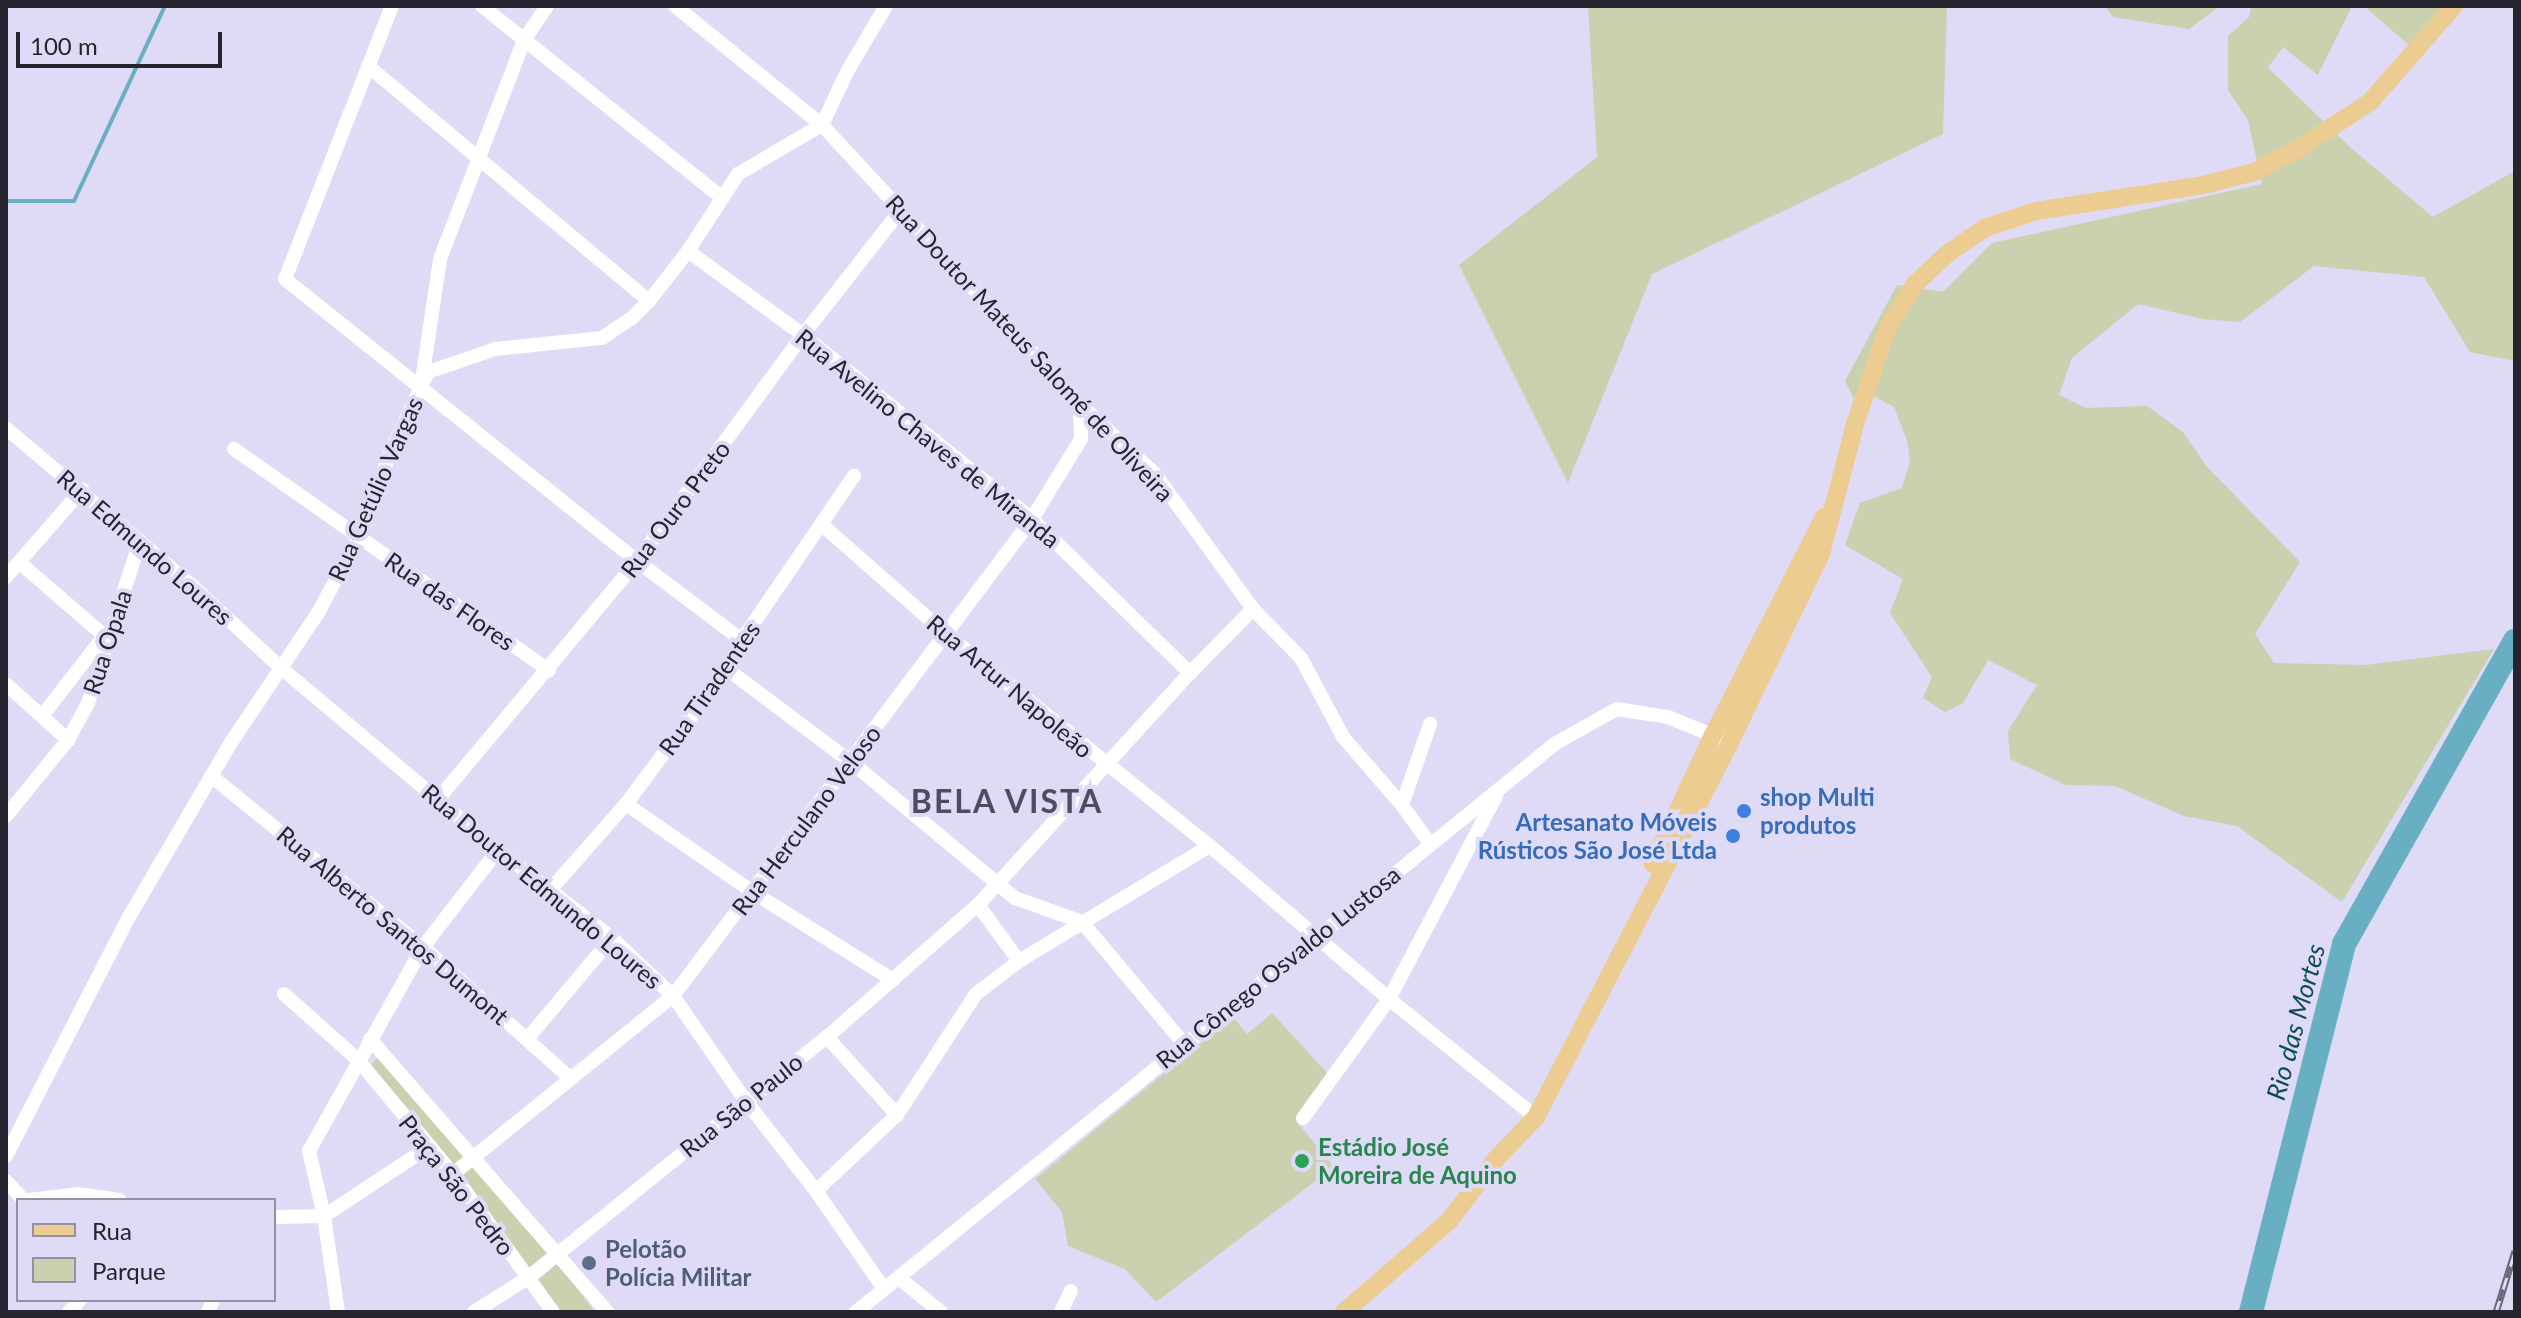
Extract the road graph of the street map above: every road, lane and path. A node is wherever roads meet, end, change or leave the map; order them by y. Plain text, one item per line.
1 (392, 6) edge
2 (482, 6) edge
3 (547, 6) edge
4 (675, 6) edge
5 (886, 6) edge
6 (2454, 6) edge
7 (524, 40) junction
8 (368, 66) junction
9 (822, 125) junction
10 (477, 155) junction
11 (721, 197) junction
12 (900, 211) junction
13 (688, 251) junction
14 (649, 301) junction
15 (803, 335) junction
16 (421, 388) junction
17 (1080, 404) junction
18 (6, 428) edge
19 (234, 449) dead end
20 (854, 476) dead end
21 (82, 490) junction
22 (1032, 519) junction
23 (821, 524) junction
24 (358, 538) junction
25 (140, 541) junction
26 (637, 561) junction
27 (19, 562) junction
28 (6, 577) edge
29 (1253, 609) junction
30 (946, 634) junction
31 (106, 638) junction
32 (742, 640) junction
33 (281, 668) junction
34 (727, 669) junction
35 (549, 670) junction
36 (1190, 673) junction
37 (6, 684) edge
38 (42, 716) junction
39 (1430, 724) dead end
40 (1721, 739) junction
41 (68, 740) junction
42 (851, 762) junction
43 (1107, 766) junction
44 (211, 776) junction
45 (1498, 792) junction
46 (439, 798) junction
47 (626, 804) junction
48 (1402, 805) junction
49 (6, 816) edge
50 (1430, 844) junction
51 (1210, 846) junction
52 (498, 850) junction
53 (998, 886) junction
54 (551, 889) junction
55 (751, 891) junction
56 (978, 905) junction
57 (1082, 922) junction
58 (1316, 935) junction
59 (612, 938) junction
60 (423, 947) junction
61 (1019, 961) junction
62 (893, 980) junction
63 (284, 994) dead end
64 (673, 996) junction
65 (1389, 999) junction
66 (827, 1037) junction
67 (528, 1038) junction
68 (370, 1039) junction
69 (1183, 1043) junction
70 (358, 1060) junction
71 (571, 1079) junction
72 (745, 1100) junction
73 (1531, 1113) junction
74 (897, 1115) junction
75 (1303, 1118) dead end
76 (430, 1146) junction
77 (6, 1156) edge
78 (475, 1156) junction
79 (453, 1174) junction
80 (6, 1181) edge
81 (816, 1191) junction
82 (24, 1198) edge
83 (43, 1198) edge
84 (106, 1198) edge
85 (324, 1216) junction
86 (276, 1217) edge
87 (557, 1255) junction
88 (528, 1278) junction
89 (899, 1278) junction
90 (884, 1289) junction
91 (1071, 1291) dead end
92 (338, 1312) edge
93 (474, 1312) edge
94 (553, 1312) edge
95 (607, 1312) edge
96 (856, 1312) edge
97 (941, 1312) edge
98 (1061, 1312) edge
99 (1344, 1312) edge

1 - 8 street
2 - 7 street
3 - 7 street
4 - 9 street, Rua Doutor Mateus Salomé de Oliveira
5 - 9 street
6 - 40 main road
7 - 10 street
7 - 11 street
8 - 10 street
8 - 16 street
9 - 11 street, Rua Getúlio Vargas
9 - 12 street, Rua Doutor Mateus Salomé de Oliveira
10 - 14 street
10 - 16 street
11 - 13 street, Rua Getúlio Vargas
12 - 15 street, Rua Ouro Preto
12 - 17 street, Rua Doutor Mateus Salomé de Oliveira
13 - 14 street, Rua Getúlio Vargas
13 - 15 street, Rua Avelino Chaves de Miranda
14 - 16 street, Rua Getúlio Vargas
15 - 22 street, Rua Avelino Chaves de Miranda
15 - 26 street, Rua Ouro Preto
16 - 24 street, Rua Getúlio Vargas
16 - 26 street
17 - 22 street, Rua Herculano Veloso
17 - 29 street, Rua Doutor Mateus Salomé de Oliveira
18 - 21 street, Rua Edmundo Loures
19 - 24 street, Rua das Flores
20 - 23 street, Rua Tiradentes
21 - 25 street, Rua Edmundo Loures
21 - 27 street
22 - 30 street, Rua Herculano Veloso
22 - 36 street, Rua Avelino Chaves de Miranda
23 - 30 street, Rua Artur Napoleão
23 - 32 street, Rua Tiradentes
24 - 33 street, Rua Getúlio Vargas
24 - 35 street, Rua das Flores
25 - 31 street, Rua Opala
25 - 33 street, Rua Edmundo Loures
26 - 32 street
26 - 35 street, Rua Ouro Preto
27 - 28 street
27 - 31 street
29 - 36 street, Rua São Paulo
29 - 48 street, Rua Doutor Mateus Salomé de Oliveira
30 - 42 street, Rua Herculano Veloso
30 - 43 street, Rua Artur Napoleão
31 - 38 street
31 - 41 street, Rua Opala
32 - 34 street, Rua Tiradentes
33 - 44 street, Rua Getúlio Vargas
33 - 46 street, Rua Doutor Edmundo Loures
34 - 42 street
34 - 47 street, Rua Tiradentes
35 - 46 street, Rua Ouro Preto
36 - 43 street, Rua São Paulo
37 - 38 street
38 - 41 street
39 - 48 street
40 - 45 street, Rua Cônego Osvaldo Lustosa
40 - 73 main road
41 - 49 street, Rua Opala
42 - 53 street
42 - 55 street, Rua Herculano Veloso
43 - 51 street, Rua Artur Napoleão
43 - 53 street, Rua São Paulo
44 - 60 street, Rua Alberto Santos Dumont
44 - 77 street, Rua Getúlio Vargas
45 - 50 street, Rua Cônego Osvaldo Lustosa
45 - 65 street
46 - 52 street, Rua Doutor Edmundo Loures
47 - 54 street, Rua Tiradentes
47 - 55 street
48 - 50 street, Rua Doutor Mateus Salomé de Oliveira
50 - 58 street, Rua Cônego Osvaldo Lustosa
51 - 57 street
51 - 58 street, Rua Artur Napoleão
52 - 54 street, Rua Doutor Edmundo Loures
52 - 60 street
53 - 56 street, Rua São Paulo
53 - 57 street
54 - 59 street, Rua Doutor Edmundo Loures
55 - 62 street
55 - 64 street, Rua Herculano Veloso
56 - 61 street
56 - 62 street, Rua São Paulo
57 - 61 street
57 - 69 street
58 - 65 street, Rua Artur Napoleão
58 - 69 street, Rua Cônego Osvaldo Lustosa
59 - 64 street, Rua Doutor Edmundo Loures
59 - 67 street
60 - 67 street, Rua Alberto Santos Dumont
60 - 68 street
61 - 74 street
62 - 66 street, Rua São Paulo
63 - 70 street, Praça São Pedro
64 - 71 street, Rua Herculano Veloso
64 - 72 street, Rua Doutor Edmundo Loures
65 - 73 street, Rua Artur Napoleão
65 - 75 street
66 - 72 street, Rua São Paulo
66 - 74 street
67 - 71 street, Rua Alberto Santos Dumont
68 - 70 street
68 - 78 street
69 - 89 street, Rua Cônego Osvaldo Lustosa
70 - 76 street, Praça São Pedro
70 - 85 street
71 - 78 street, Rua Herculano Veloso
72 - 81 street, Rua Doutor Edmundo Loures
72 - 87 street, Rua São Paulo
73 - 99 main road
74 - 81 street
76 - 79 street, Praça São Pedro
76 - 85 street
78 - 79 street, Rua Herculano Veloso
78 - 87 street
79 - 88 street, Praça São Pedro
80 - 82 street
81 - 90 street, Rua Doutor Edmundo Loures
83 - 84 street
85 - 86 street
85 - 92 street
87 - 88 street, Rua São Paulo
87 - 95 street
88 - 93 street, Rua São Paulo
88 - 94 street, Praça São Pedro
89 - 90 street, Rua Cônego Osvaldo Lustosa
89 - 97 street
90 - 96 street, Rua Cônego Osvaldo Lustosa
91 - 98 street

